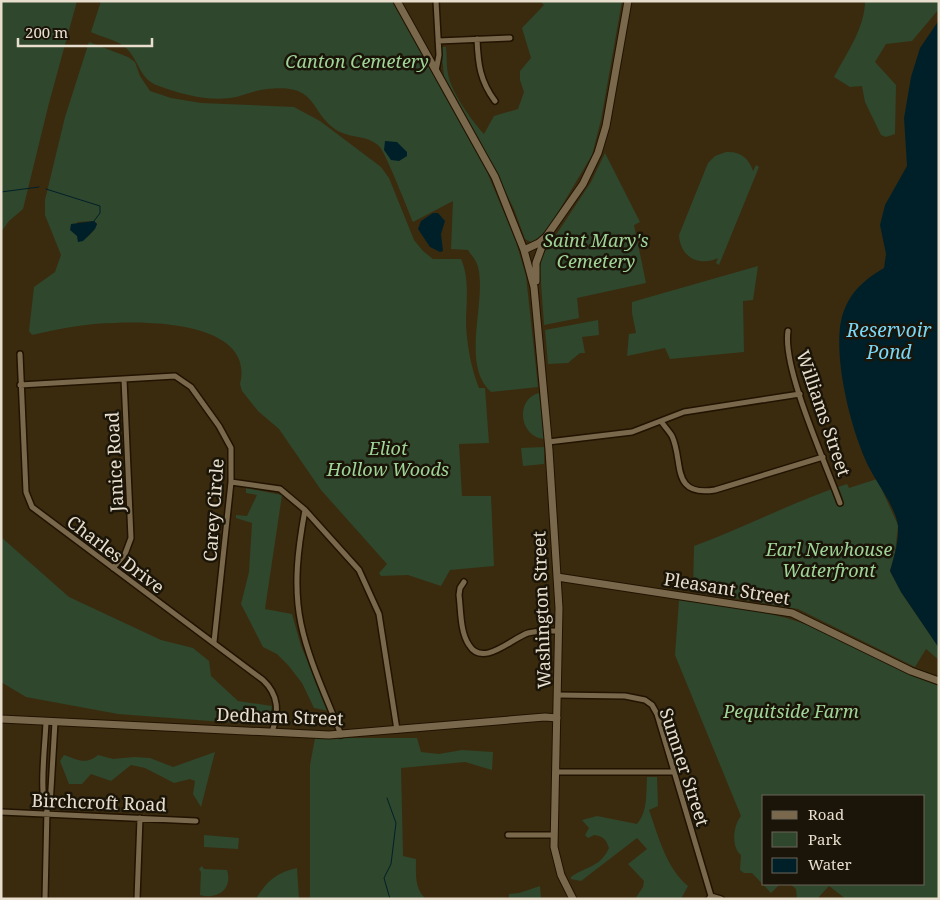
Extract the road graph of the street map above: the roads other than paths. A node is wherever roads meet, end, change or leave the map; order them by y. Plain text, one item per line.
1 (397, 1) edge
2 (436, 1) edge
3 (628, 1) edge
4 (510, 38) dead end
5 (477, 39) junction
6 (438, 41) junction
7 (436, 71) junction
8 (495, 101) dead end
9 (546, 236) junction
10 (541, 245) junction
11 (525, 253) junction
12 (537, 318) junction
13 (788, 331) dead end
14 (20, 354) dead end
15 (124, 379) junction
16 (20, 385) junction
17 (800, 394) junction
18 (660, 420) junction
19 (548, 442) junction
20 (823, 457) junction
21 (230, 482) junction
22 (840, 503) dead end
23 (304, 510) junction
24 (113, 568) junction
25 (557, 577) junction
26 (464, 582) dead end
27 (559, 631) junction
28 (214, 642) junction
29 (939, 681) edge
30 (558, 695) junction
31 (557, 718) junction
32 (1, 719) edge
33 (46, 721) junction
34 (56, 722) junction
35 (397, 730) junction
36 (272, 732) junction
37 (341, 735) junction
38 (555, 772) junction
39 (675, 772) junction
40 (48, 810) junction
41 (1, 812) edge
42 (140, 818) junction
43 (196, 820) dead end
44 (508, 835) dead end
45 (553, 835) junction
46 (710, 897) edge
47 (45, 899) edge
48 (137, 899) edge
49 (573, 899) edge
50 (721, 899) edge

1 - 7 main road, Washington Street
2 - 6 street
3 - 9 main road, Washington Street
4 - 5 street
5 - 6 street
5 - 8 street
6 - 7 street
7 - 11 main road, Washington Street
9 - 10 main road, Washington Street
9 - 11 main road
10 - 11 main road
10 - 12 main road, Washington Street
11 - 12 main road, Washington Street
12 - 19 main road, Washington Street
13 - 17 street, Williams Street
14 - 16 street, Charles Drive
15 - 16 street, Carey Circle
15 - 21 street, Carey Circle
15 - 24 street, Janice Road
16 - 24 street, Charles Drive
17 - 18 street
17 - 20 street, Williams Street
18 - 19 street
18 - 20 street
19 - 25 main road, Washington Street
20 - 22 street, Williams Street
21 - 23 street
21 - 28 street, Carey Circle
23 - 35 street
23 - 37 street
24 - 28 street, Charles Drive
25 - 27 main road, Washington Street
25 - 29 main road, Pleasant Street
26 - 27 street
27 - 30 main road, Washington Street
28 - 36 street, Charles Drive
30 - 31 main road, Washington Street
30 - 39 street, Sumner Street
31 - 35 main road, Dedham Street
31 - 38 main road, Washington Street
32 - 33 main road, Dedham Street
33 - 34 main road, Dedham Street
33 - 40 street
34 - 36 main road, Dedham Street
34 - 40 street
35 - 37 main road, Dedham Street
36 - 37 main road, Dedham Street
38 - 39 street
38 - 45 main road, Washington Street
39 - 46 street, Sumner Street
40 - 41 street, Birchcroft Road
40 - 42 street, Birchcroft Road
40 - 47 street
42 - 43 street, Birchcroft Road
42 - 48 street
44 - 45 street
45 - 49 main road, Washington Street
46 - 50 street

